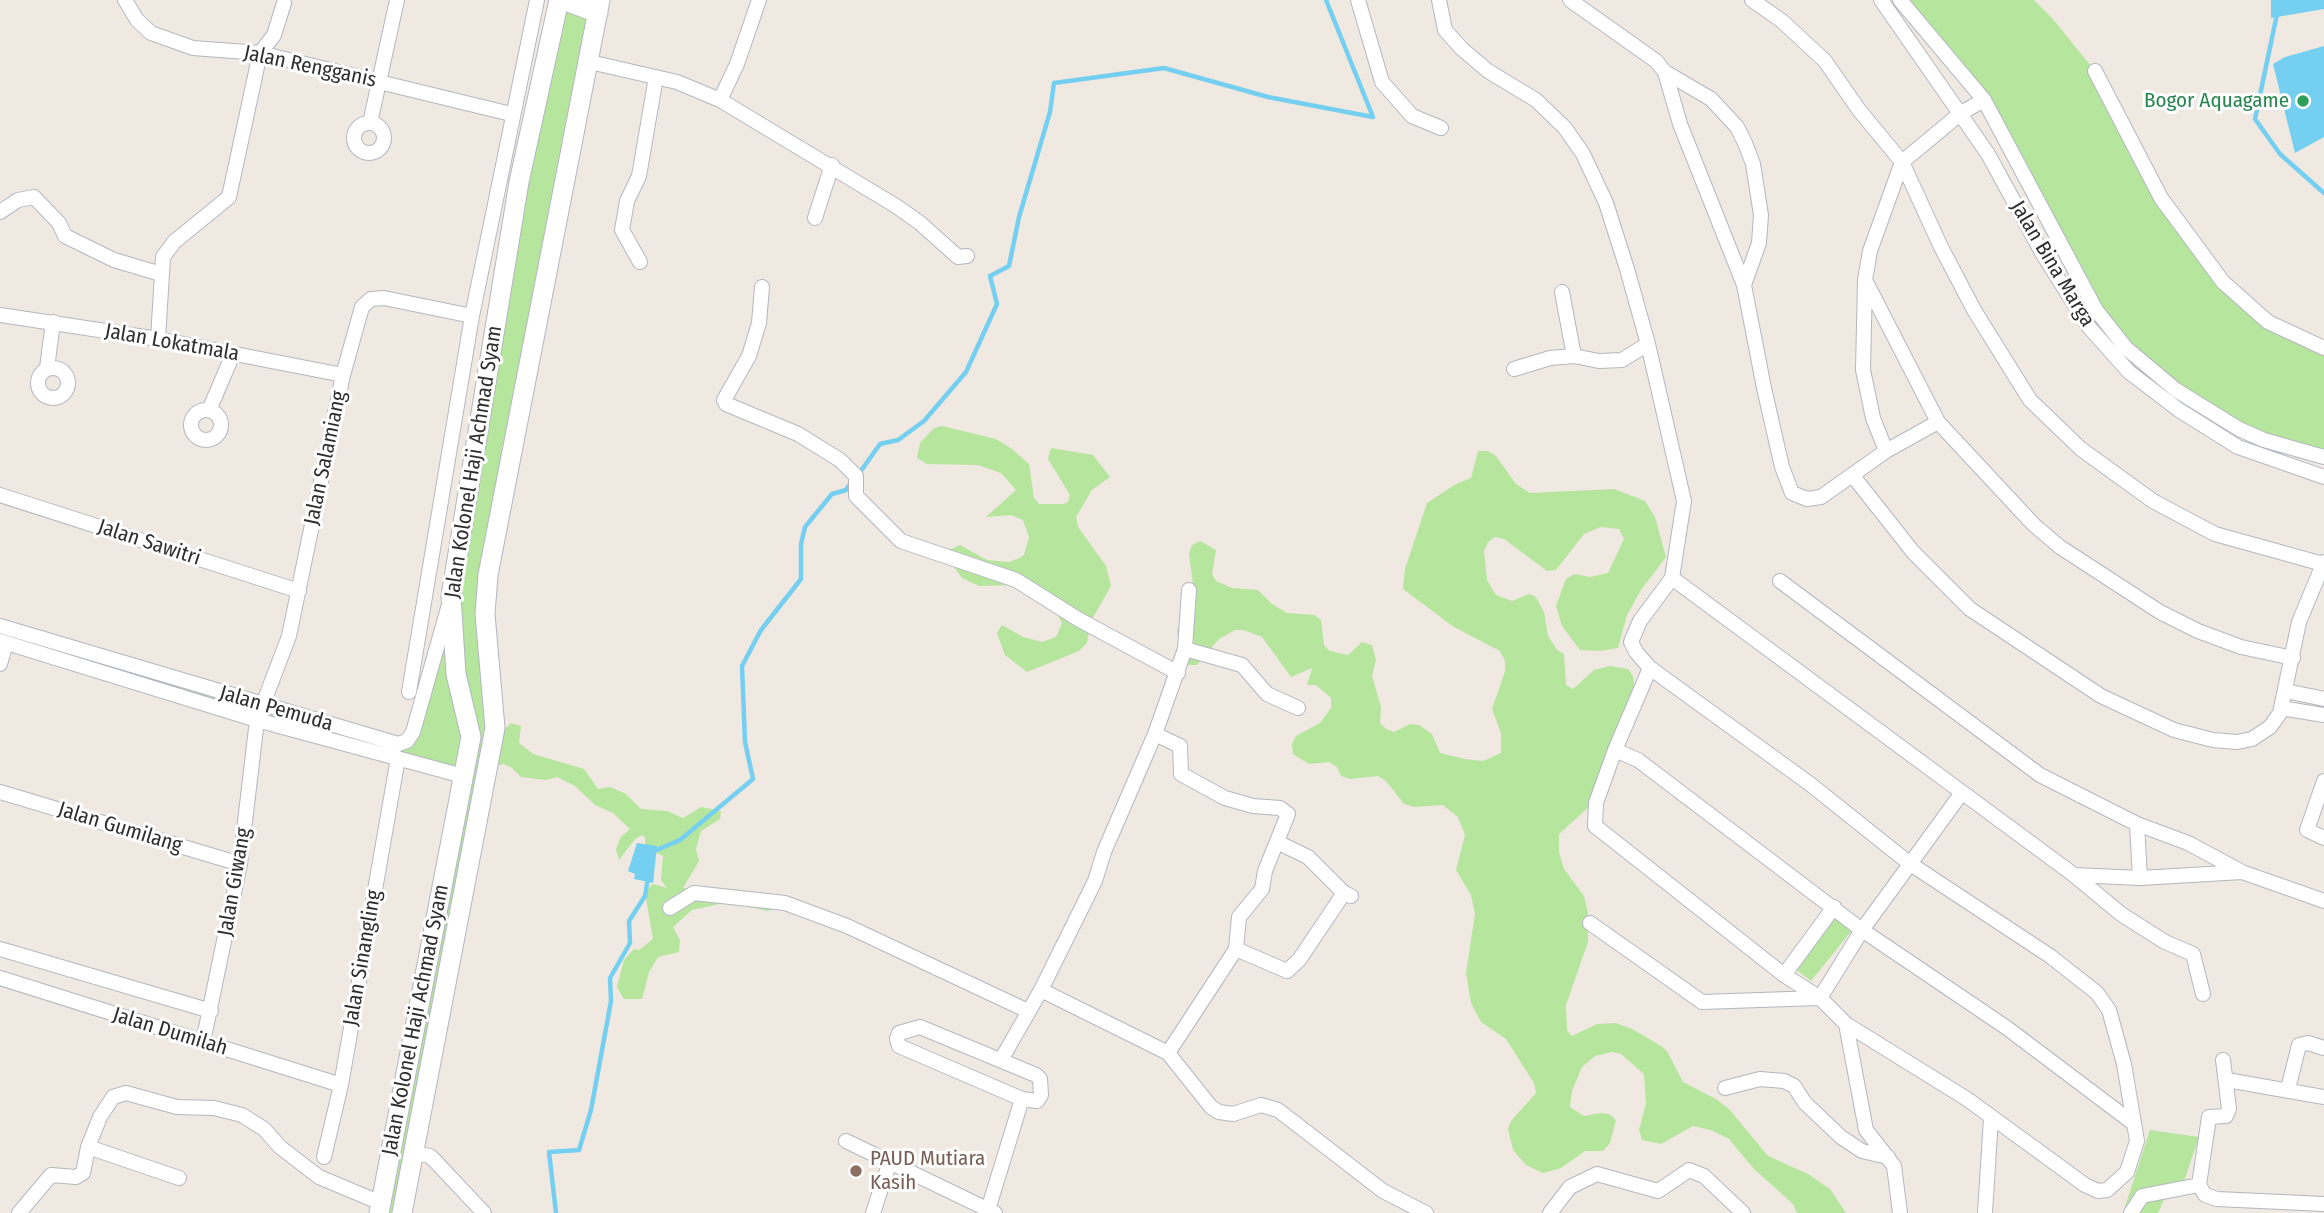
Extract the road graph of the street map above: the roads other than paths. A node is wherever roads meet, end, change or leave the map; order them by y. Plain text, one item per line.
1 (125, 0) edge
2 (397, 0) edge
3 (537, 0) edge
4 (561, 0) edge
5 (759, 0) edge
6 (1358, 0) edge
7 (1439, 0) edge
8 (1570, 0) edge
9 (1752, 0) edge
10 (1881, 0) edge
11 (1900, 0) edge
12 (284, 3) dead end
13 (599, 6) edge
14 (260, 53) junction
15 (590, 62) junction
16 (2095, 71) dead end
17 (1665, 72) junction
18 (656, 77) junction
19 (377, 81) junction
20 (720, 100) junction
21 (1984, 100) junction
22 (1961, 113) junction
23 (511, 114) junction
24 (370, 123) dead end
25 (1441, 128) dead end
26 (1902, 162) junction
27 (832, 165) junction
28 (0, 212) edge
29 (815, 218) dead end
30 (967, 256) dead end
31 (640, 262) dead end
32 (161, 274) junction
33 (1865, 280) junction
34 (1744, 285) junction
35 (762, 287) dead end
36 (1562, 292) dead end
37 (0, 315) edge
38 (472, 316) junction
39 (53, 323) junction
40 (158, 339) junction
41 (1648, 344) junction
42 (2324, 348) edge
43 (233, 354) junction
44 (1574, 356) junction
45 (47, 368) dead end
46 (1514, 369) dead end
47 (343, 375) junction
48 (210, 408) dead end
49 (1938, 422) junction
50 (1886, 451) junction
51 (2324, 457) edge
52 (1853, 476) junction
53 (2324, 477) edge
54 (0, 495) edge
55 (2324, 563) edge
56 (1672, 578) junction
57 (1780, 581) dead end
58 (1189, 590) dead end
59 (299, 591) junction
60 (451, 596) junction
61 (0, 626) edge
62 (3, 642) edge
63 (1185, 649) junction
64 (2292, 658) junction
65 (0, 664) edge
66 (1650, 667) junction
67 (1178, 673) junction
68 (2286, 691) junction
69 (409, 692) dead end
70 (2324, 699) edge
71 (260, 705) junction
72 (1297, 708) dead end
73 (2281, 708) junction
74 (2324, 715) edge
75 (257, 720) junction
76 (1155, 734) junction
77 (1615, 750) junction
78 (398, 758) junction
79 (463, 776) junction
80 (2324, 781) edge
81 (0, 792) edge
82 (1961, 794) junction
83 (2137, 824) junction
84 (2324, 838) edge
85 (1277, 842) junction
86 (1909, 863) junction
87 (240, 864) junction
88 (2242, 873) junction
89 (2074, 875) junction
90 (2140, 877) junction
91 (2324, 901) edge
92 (1834, 907) junction
93 (670, 908) dead end
94 (1590, 923) dead end
95 (1862, 930) junction
96 (0, 949) edge
97 (1236, 949) junction
98 (428, 956) junction
99 (452, 959) junction
100 (1784, 975) junction
101 (0, 978) edge
102 (1041, 990) junction
103 (2203, 994) dead end
104 (1820, 998) junction
105 (211, 1011) junction
106 (1028, 1011) junction
107 (1846, 1024) junction
108 (203, 1042) junction
109 (2324, 1048) edge
110 (1168, 1053) junction
111 (1001, 1060) junction
112 (2223, 1060) dead end
113 (2227, 1080) junction
114 (341, 1085) junction
115 (1725, 1088) dead end
116 (2288, 1088) junction
117 (2324, 1097) edge
118 (1022, 1098) junction
119 (1991, 1118) junction
120 (2133, 1123) junction
121 (846, 1141) dead end
122 (88, 1147) junction
123 (414, 1153) junction
124 (324, 1157) dead end
125 (1889, 1157) junction
126 (890, 1161) junction
127 (179, 1178) dead end
128 (2199, 1185) junction
129 (2324, 1204) edge
130 (380, 1208) edge
131 (990, 1212) edge
132 (19, 1213) edge
133 (402, 1213) edge
134 (484, 1213) edge
135 (873, 1213) edge
136 (1426, 1213) edge
137 (1550, 1213) edge
138 (1743, 1213) edge
139 (1900, 1213) edge
140 (1985, 1213) edge
141 (2131, 1213) edge

1 - 14 street, Jalan Rengganis
2 - 19 street
3 - 23 street
4 - 13 main road
4 - 60 main road, Jalan Kolonel Haji Achmad Syam
5 - 20 street
6 - 25 street
7 - 41 street
8 - 17 street
9 - 26 street
10 - 22 street, Jalan Bina Marga
11 - 21 street, Jalan Bina Marga
12 - 14 street
13 - 15 main road, Jalan Kolonel Haji Achmad Syam
14 - 19 street, Jalan Rengganis
14 - 32 street
15 - 18 street
15 - 99 main road, Jalan Kolonel Haji Achmad Syam
16 - 42 street
17 - 34 street
17 - 34 street
18 - 20 street
18 - 31 street
19 - 23 street, Jalan Rengganis
19 - 24 street
20 - 27 street
21 - 22 street
21 - 51 street, Jalan Bina Marga
22 - 26 street
22 - 53 street, Jalan Bina Marga
23 - 38 street
26 - 33 street
26 - 55 street
27 - 29 street
27 - 30 street
28 - 32 street
32 - 40 street
33 - 49 street
33 - 50 street
34 - 52 street
35 - 67 street
36 - 44 street
37 - 39 street, Jalan Lokatmala
38 - 47 street, Jalan Salamiang
38 - 69 street
39 - 40 street, Jalan Lokatmala
39 - 45 street
40 - 43 street, Jalan Lokatmala
41 - 44 street
41 - 56 street
43 - 47 street, Jalan Lokatmala
43 - 48 street
44 - 46 street
47 - 59 street, Jalan Salamiang
49 - 50 street
49 - 64 street
50 - 52 street
52 - 73 street
54 - 59 street, Jalan Sawitri
55 - 64 street
56 - 66 street
56 - 82 street
57 - 83 street
58 - 63 street
59 - 71 street, Jalan Salamiang
60 - 71 street, Jalan Pemuda
60 - 79 main road, Jalan Kolonel Haji Achmad Syam
61 - 71 street, Jalan Pemuda
62 - 65 street
62 - 75 street, Jalan Pemuda
63 - 67 street
63 - 72 street
64 - 68 street
66 - 77 street
66 - 86 street
67 - 76 street
68 - 70 street
68 - 73 street
71 - 75 street, Jalan Salamiang
73 - 74 street
75 - 78 street, Jalan Pemuda
75 - 87 street, Jalan Giwang
76 - 85 street
76 - 102 street
77 - 92 street
77 - 100 street
78 - 79 street, Jalan Pemuda
78 - 114 street, Jalan Sinangling
79 - 98 main road, Jalan Kolonel Haji Achmad Syam
80 - 84 street
81 - 87 street, Jalan Gumilang
82 - 86 street
82 - 89 street
83 - 88 street
83 - 90 street
85 - 97 street
85 - 97 street
86 - 95 street
86 - 120 street
87 - 105 street, Jalan Giwang
88 - 90 street
88 - 91 street
89 - 90 street
89 - 103 street
92 - 95 street
92 - 100 street
93 - 106 street
94 - 104 street
95 - 104 street
95 - 120 street
96 - 105 street, Jalan Dumilah
97 - 110 street
98 - 99 main road
98 - 130 main road, Jalan Kolonel Haji Achmad Syam
99 - 123 main road, Jalan Kolonel Haji Achmad Syam
100 - 104 street
101 - 108 street, Jalan Dumilah
102 - 106 street
102 - 110 street
104 - 107 street
105 - 108 street, Jalan Giwang
106 - 111 street
107 - 119 street
107 - 125 street
108 - 114 street, Jalan Dumilah
109 - 116 street
110 - 136 street
111 - 118 street
111 - 118 street
112 - 113 street
113 - 116 street
113 - 128 street
114 - 124 street, Jalan Sinangling
115 - 125 street
116 - 117 street
118 - 131 street
119 - 120 street
119 - 140 street
121 - 126 street
122 - 127 street
122 - 130 street
122 - 132 street
123 - 133 main road, Jalan Kolonel Haji Achmad Syam
123 - 134 street
125 - 139 street
126 - 131 street
126 - 135 street
128 - 129 street
128 - 141 street
137 - 138 street

